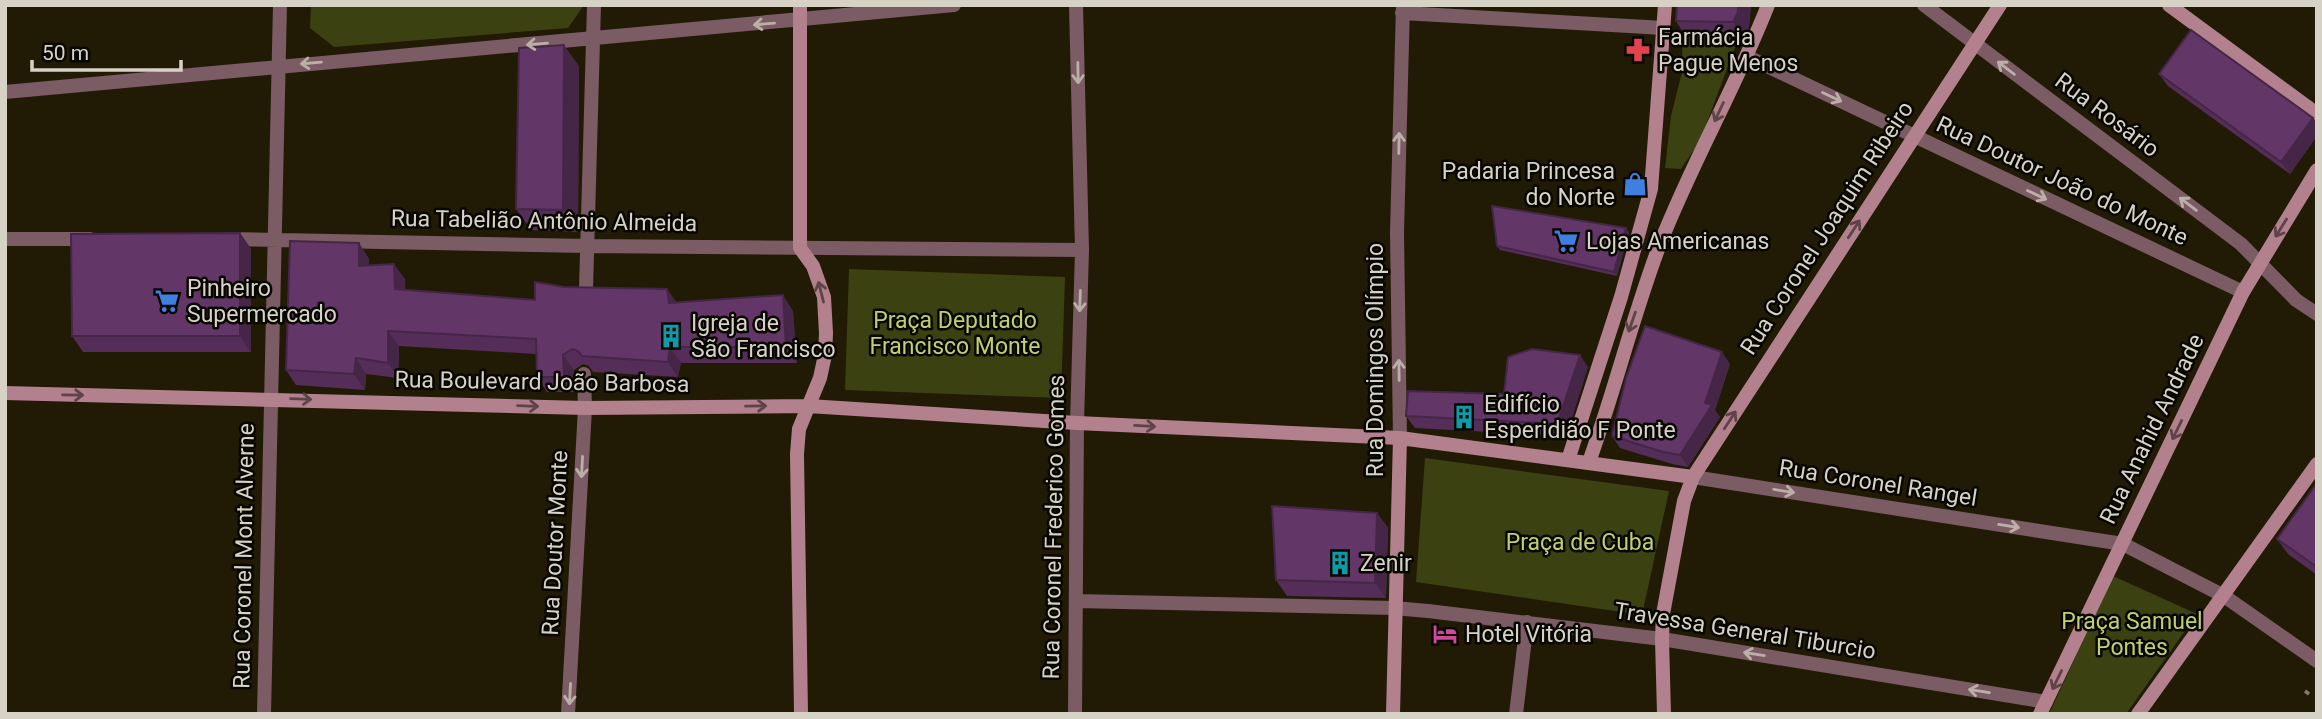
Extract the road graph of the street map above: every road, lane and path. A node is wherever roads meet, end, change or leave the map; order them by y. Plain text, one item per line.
1 (280, 5) edge
2 (594, 5) edge
3 (800, 5) edge
4 (954, 5) edge
5 (1076, 5) edge
6 (1665, 5) edge
7 (1768, 5) edge
8 (1924, 5) edge
9 (2000, 5) edge
10 (2169, 5) edge
11 (1402, 9) edge
12 (800, 21) junction
13 (1664, 27) junction
14 (594, 39) junction
15 (1973, 43) junction
16 (1748, 57) junction
17 (279, 65) junction
18 (5, 92) edge
19 (2317, 114) edge
20 (1914, 136) junction
21 (2317, 170) edge
22 (5, 239) edge
23 (100, 239) edge
24 (208, 239) edge
25 (275, 239) junction
26 (586, 246) junction
27 (800, 248) junction
28 (1082, 250) junction
29 (2259, 264) junction
30 (586, 289) edge
31 (2243, 292) junction
32 (2317, 314) edge
33 (584, 374) edge
34 (5, 393) edge
35 (270, 398) junction
36 (808, 406) junction
37 (585, 408) junction
38 (1077, 423) junction
39 (1400, 438) junction
40 (1568, 460) junction
41 (1589, 462) junction
42 (2317, 464) edge
43 (1693, 477) junction
44 (2123, 544) junction
45 (2224, 596) junction
46 (1076, 601) junction
47 (1394, 608) junction
48 (1527, 622) junction
49 (1662, 639) junction
50 (2317, 661) edge
51 (2043, 708) edge
52 (264, 714) edge
53 (568, 714) edge
54 (802, 714) edge
55 (1075, 714) edge
56 (1392, 714) edge
57 (1516, 714) edge
58 (1664, 714) edge
59 (2138, 714) edge

1 - 17 street, Rua Coronel Mont Alverne
2 - 14 street
3 - 12 street
4 - 12 street
5 -> 28 street, Rua Coronel Frederico Gomes
6 - 13 street
7 - 16 street
8 - 15 street, Rua Rosário
9 - 15 street, Rua Coronel Joaquim Ribeiro
10 - 19 street
11 - 13 street
39 -> 11 street, Rua Domingos Olímpio
12 -> 14 street
12 - 27 street
13 - 40 street
14 -> 17 street
14 - 26 street
15 - 20 street, Rua Coronel Joaquim Ribeiro
29 -> 15 street, Rua Rosário
16 -> 20 street, Rua Doutor João do Monte
16 -> 41 street
17 - 18 street
17 - 25 street, Rua Coronel Mont Alverne
20 -> 31 street, Rua Doutor João do Monte
43 -> 20 street, Rua Coronel Joaquim Ribeiro
21 -> 29 street, Rua Anahid Andrade
22 - 23 street
24 - 25 street, Rua Tabelião Antônio Almeida
25 - 26 street, Rua Tabelião Antônio Almeida
25 - 35 street, Rua Coronel Mont Alverne
26 - 27 street, Rua Tabelião Antônio Almeida
26 - 30 street
27 - 28 street, Rua Tabelião Antônio Almeida
36 -> 27 street
28 -> 38 street, Rua Coronel Frederico Gomes
29 - 31 street, Rua Anahid Andrade
29 - 32 street, Rua Rosário
31 -> 44 street, Rua Anahid Andrade
33 - 37 street, Rua Doutor Monte
34 -> 35 street, Rua Boulevard João Barbosa
35 -> 37 street, Rua Boulevard João Barbosa
35 - 52 street, Rua Coronel Mont Alverne
37 -> 36 street, Rua Boulevard João Barbosa
36 - 38 street, Rua Boulevard João Barbosa
36 - 54 street
37 -> 53 street, Rua Doutor Monte
38 -> 39 street, Rua Boulevard João Barbosa
38 - 46 street, Rua Coronel Frederico Gomes
39 - 40 street, Rua Coronel Rangel
39 - 47 street, Rua Domingos Olímpio
40 - 41 street, Rua Coronel Rangel
41 - 43 street, Rua Coronel Rangel
42 - 45 street
43 -> 44 street, Rua Coronel Rangel
43 - 49 street, Rua Coronel Joaquim Ribeiro
44 - 45 street, Rua Coronel Rangel
44 -> 51 street, Rua Anahid Andrade
45 - 50 street, Rua Coronel Rangel
45 - 59 street
46 - 47 street, Travessa General Tiburcio
46 - 55 street, Rua Coronel Frederico Gomes
47 - 48 street, Travessa General Tiburcio
47 - 56 street, Rua Domingos Olímpio
48 - 49 street, Travessa General Tiburcio
48 - 57 street
51 -> 49 street, Travessa General Tiburcio
49 - 58 street, Rua Coronel Joaquim Ribeiro

